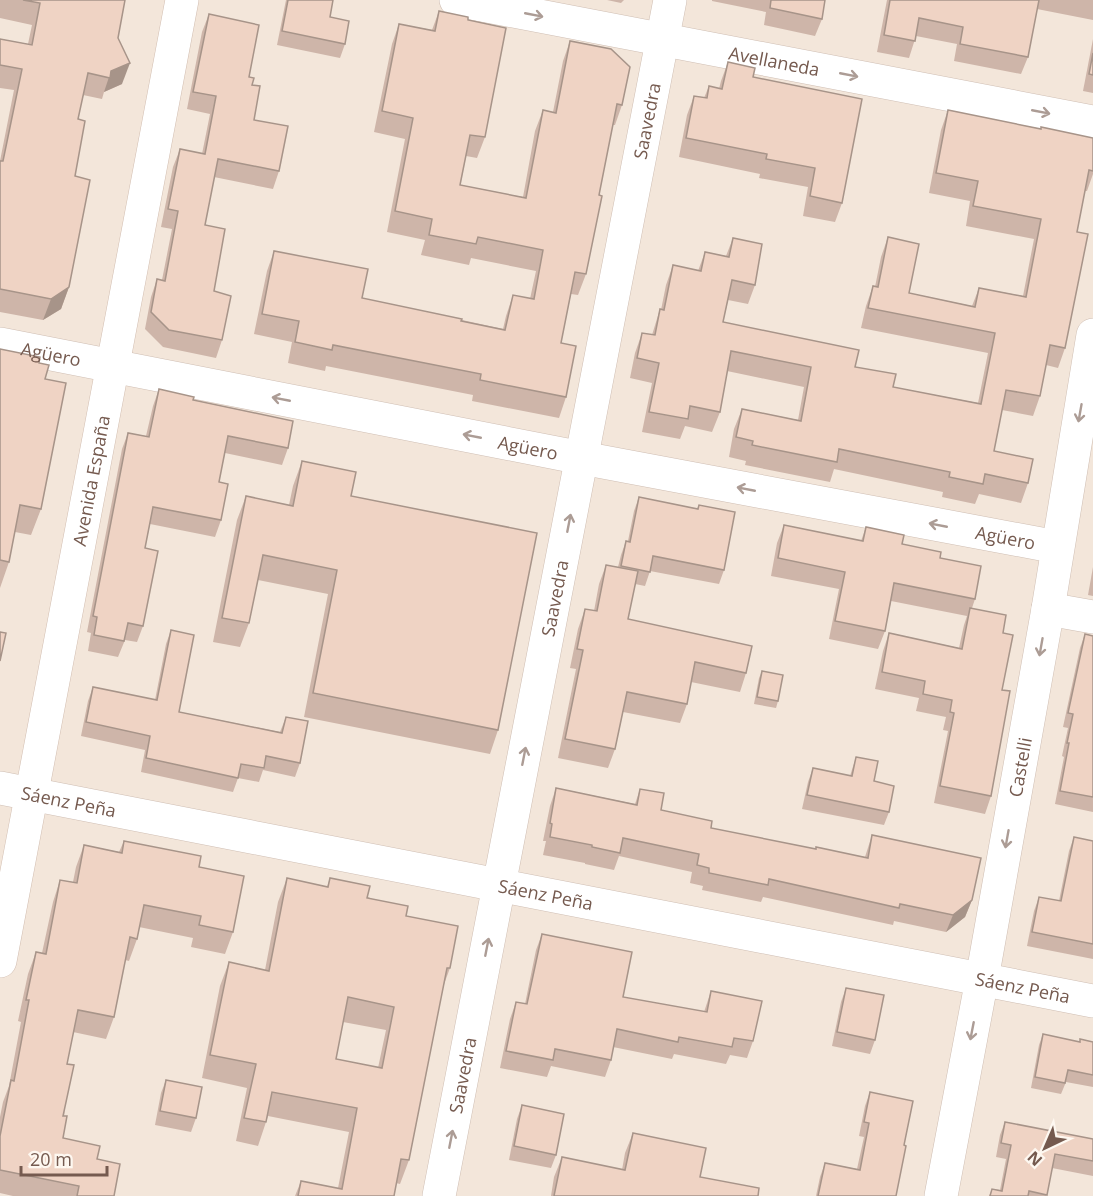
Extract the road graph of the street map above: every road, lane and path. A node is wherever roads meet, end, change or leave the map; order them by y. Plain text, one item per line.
1 (182, 0) edge
2 (456, 0) edge
3 (670, 0) edge
4 (662, 39) junction
5 (1093, 122) edge
6 (1093, 335) edge
7 (0, 344) edge
8 (113, 366) junction
9 (582, 458) junction
10 (1057, 547) junction
11 (1048, 609) junction
12 (1093, 617) edge
13 (0, 788) edge
14 (32, 795) junction
15 (499, 886) junction
16 (0, 961) edge
17 (982, 979) junction
18 (1093, 1001) edge
19 (440, 1196) edge
20 (941, 1196) edge

1 - 8 street, Avenida España
2 -> 4 street, Avellaneda
3 - 4 street, Saavedra
4 -> 5 street, Avellaneda
4 - 9 street, Saavedra
6 -> 10 street, Castelli
7 - 8 street, Agüero
9 -> 8 street, Agüero
8 - 14 street, Avenida España
10 -> 9 street, Agüero
15 -> 9 street, Saavedra
10 - 11 street, Castelli
11 - 12 street
11 -> 17 street, Castelli
13 - 14 street, Sáenz Peña
14 - 15 street, Sáenz Peña
14 - 16 street, Avenida España
15 - 17 street, Sáenz Peña
19 -> 15 street, Saavedra
17 - 18 street, Sáenz Peña
17 -> 20 street, Castelli

